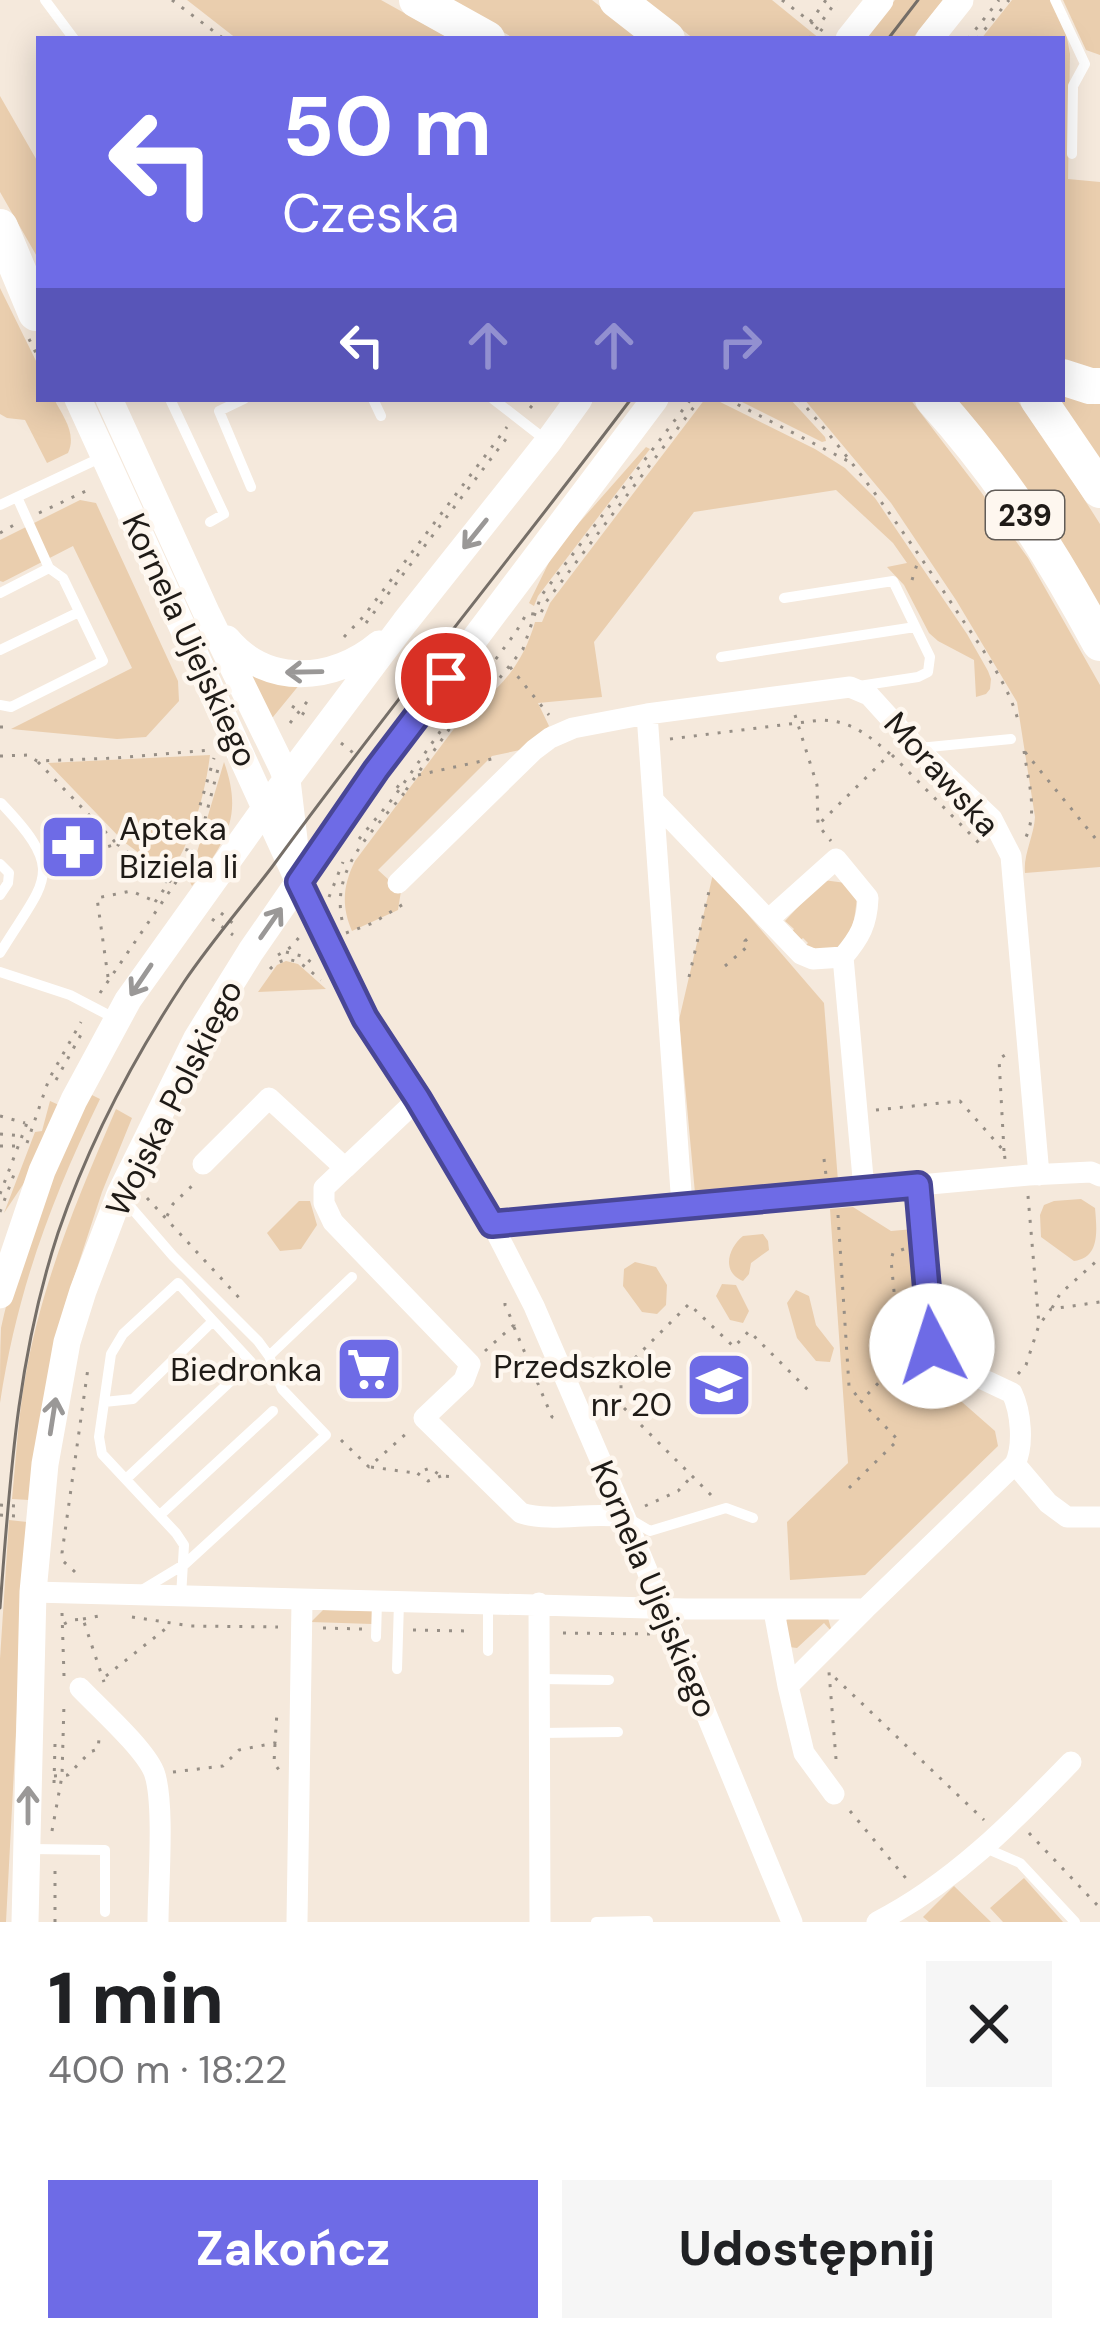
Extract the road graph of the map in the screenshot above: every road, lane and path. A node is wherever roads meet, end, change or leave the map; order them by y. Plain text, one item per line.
1 (45, 0) edge
2 (172, 0) edge
3 (417, 0) edge
4 (617, 0) edge
5 (782, 0) edge
6 (826, 0) edge
7 (838, 0) edge
8 (880, 0) edge
9 (960, 0) edge
10 (999, 0) edge
11 (1009, 0) edge
12 (1055, 0) edge
13 (810, 22) junction
14 (72, 36) edge
15 (220, 36) edge
16 (482, 36) edge
17 (663, 36) edge
18 (810, 36) edge
19 (846, 36) edge
20 (931, 36) edge
21 (970, 36) edge
22 (979, 36) edge
23 (1085, 64) junction
24 (1100, 64) edge
25 (1072, 154) dead end
26 (0, 223) edge
27 (36, 270) edge
28 (36, 309) edge
29 (1065, 378) edge
30 (1100, 386) edge
31 (80, 402) edge
32 (110, 402) edge
33 (171, 402) edge
34 (374, 402) edge
35 (497, 402) edge
36 (535, 402) edge
37 (577, 402) edge
38 (654, 402) edge
39 (690, 402) edge
40 (698, 402) edge
41 (733, 402) edge
42 (801, 402) edge
43 (936, 402) edge
44 (1040, 402) edge
45 (217, 405) edge
46 (381, 416) dead end
47 (518, 418) junction
48 (548, 442) junction
49 (118, 450) junction
50 (849, 462) junction
51 (251, 487) dead end
52 (95, 490) dead end
53 (1100, 490) edge
54 (17, 496) junction
55 (0, 505) edge
56 (26, 520) junction
57 (210, 522) dead end
58 (0, 532) edge
59 (49, 568) junction
60 (0, 592) edge
61 (784, 598) dead end
62 (79, 612) junction
63 (207, 614) junction
64 (534, 614) junction
65 (405, 622) junction
66 (364, 626) dead end
67 (915, 627) junction
68 (341, 639) dead end
69 (1100, 643) edge
70 (0, 650) edge
71 (721, 657) dead end
72 (509, 666) junction
73 (329, 671) junction
74 (850, 687) junction
75 (793, 695) junction
76 (473, 704) junction
77 (0, 705) edge
78 (300, 712) junction
79 (647, 715) junction
80 (263, 728) junction
81 (1019, 728) dead end
82 (324, 730) junction
83 (560, 733) junction
84 (1011, 739) dead end
85 (916, 748) junction
86 (534, 750) junction
87 (890, 754) dead end
88 (0, 757) edge
89 (37, 761) junction
90 (376, 770) junction
91 (416, 776) junction
92 (287, 780) junction
93 (402, 790) junction
94 (653, 800) junction
95 (1, 802) edge
96 (266, 807) junction
97 (117, 844) junction
98 (1100, 844) edge
99 (99, 849) dead end
100 (987, 851) dead end
101 (1011, 856) junction
102 (836, 859) junction
103 (344, 861) dead end
104 (0, 864) edge
105 (299, 882) junction
106 (185, 892) junction
107 (403, 892) joint
108 (0, 895) edge
109 (154, 902) junction
110 (161, 906) junction
111 (769, 919) junction
112 (0, 953) edge
113 (843, 957) junction
114 (262, 958) junction
115 (724, 966) dead end
116 (0, 972) edge
117 (109, 979) junction
118 (332, 988) dead end
119 (91, 1006) junction
120 (117, 1020) junction
121 (1016, 1046) dead end
122 (418, 1099) junction
123 (857, 1112) junction
124 (0, 1116) edge
125 (27, 1123) dead end
126 (0, 1134) edge
127 (23, 1136) dead end
128 (0, 1146) edge
129 (19, 1146) dead end
130 (1004, 1151) junction
131 (0, 1159) edge
132 (13, 1160) dead end
133 (203, 1164) joint
134 (345, 1168) junction
135 (1025, 1176) junction
136 (1100, 1176) edge
137 (918, 1185) junction
138 (864, 1190) junction
139 (120, 1194) junction
140 (837, 1204) dead end
141 (682, 1206) junction
142 (0, 1212) edge
143 (138, 1218) junction
144 (166, 1218) junction
145 (492, 1224) junction
146 (923, 1246) junction
147 (1100, 1258) edge
148 (352, 1277) dead end
149 (506, 1285) dead end
150 (0, 1295) edge
151 (1100, 1303) edge
152 (1051, 1309) junction
153 (213, 1321) junction
154 (897, 1322) junction
155 (1039, 1325) junction
156 (258, 1341) junction
157 (91, 1349) dead end
158 (268, 1356) junction
159 (900, 1361) junction
160 (470, 1364) junction
161 (1005, 1388) junction
162 (812, 1393) dead end
163 (861, 1401) junction
164 (104, 1402) junction
165 (274, 1411) dead end
166 (424, 1418) junction
167 (326, 1435) junction
168 (1016, 1464) junction
169 (369, 1467) junction
170 (417, 1473) junction
171 (441, 1476) junction
172 (692, 1477) junction
173 (126, 1479) junction
174 (486, 1480) junction
175 (849, 1488) dead end
176 (726, 1508) junction
177 (160, 1515) junction
178 (625, 1517) junction
179 (1100, 1517) edge
180 (753, 1518) dead end
181 (650, 1531) junction
182 (185, 1564) junction
183 (33, 1592) junction
184 (74, 1593) junction
185 (133, 1595) junction
186 (181, 1597) junction
187 (302, 1601) junction
188 (388, 1602) junction
189 (488, 1603) junction
190 (539, 1603) junction
191 (662, 1607) junction
192 (866, 1609) junction
193 (774, 1611) junction
194 (73, 1619) dead end
195 (172, 1624) dead end
196 (376, 1637) dead end
197 (488, 1651) dead end
198 (65, 1654) dead end
199 (397, 1669) dead end
200 (540, 1679) junction
201 (609, 1680) dead end
202 (788, 1686) junction
203 (69, 1688) junction
204 (275, 1714) dead end
205 (618, 1732) dead end
206 (540, 1733) junction
207 (1071, 1762) dead end
208 (154, 1773) junction
209 (830, 1789) junction
210 (999, 1833) junction
211 (44, 1848) junction
212 (922, 1897) junction
213 (1100, 1908) edge
214 (105, 1912) dead end
215 (648, 1921) edge
216 (25, 1922) edge
217 (51, 1922) edge
218 (158, 1922) edge
219 (297, 1922) edge
220 (540, 1922) edge
221 (596, 1922) edge
222 (792, 1922) edge
223 (880, 1922) edge
224 (1075, 1922) edge

1 - 14 lane
2 - 15 path
3 - 16 main road
4 - 17 main road
5 - 13 path
6 - 13 path
7 - 18 path
8 - 19 street
9 - 20 street
10 - 21 path
11 - 22 path
12 - 23 lane
13 - 19 path
23 - 24 lane
23 - 25 lane
26 - 27 main road
26 - 28 main road
29 - 30 main road
31 - 49 street, Kornela Ujejskiego
32 - 49 street, Kornela Ujejskiego
33 - 57 lane
34 - 46 lane
35 - 47 lane
36 - 47 path
37 - 48 street
38 - 90 street, Wojska Polskiego
39 - 64 path
40 - 64 path
41 - 50 path
42 - 50 path
43 - 69 main road, 239
44 - 53 main road, 239
45 - 51 lane
47 - 48 lane
47 - 66 path
47 - 68 path
48 -> 65 street
49 - 54 lane
49 - 63 street, Kornela Ujejskiego
49 - 96 street, Kornela Ujejskiego
50 - 81 path
52 - 56 path
54 - 55 lane
54 - 56 lane
56 - 58 path
56 - 59 lane
59 - 60 lane
59 - 62 lane
61 - 67 lane
62 - 70 lane
62 - 77 lane
73 -> 63 street
63 - 80 street, Kornela Ujejskiego
64 - 72 path
64 - 76 path
65 - 73 street
65 - 82 street
67 - 71 lane
67 - 74 lane
72 - 76 path
72 - 83 path
73 - 78 path
74 - 75 street
74 - 85 street, Morawska
75 - 79 street
75 - 102 path
76 - 91 path
76 - 93 path
78 - 80 path
78 - 82 path
79 - 83 street
79 - 94 street
80 - 92 street, Kornela Ujejskiego
82 - 90 path
82 - 92 street
83 - 86 street
84 - 85 lane
85 - 101 street, Morawska
86 - 91 path
86 - 107 street
87 - 100 path
88 - 89 path
89 - 97 path
89 - 106 path
90 - 93 path
90 - 105 street, Wojska Polskiego
91 - 93 path
92 - 96 street
92 - 105 street, Kornela Ujejskiego
93 - 103 path
93 - 107 path
94 - 111 street
94 - 141 street
95 - 112 lane
96 - 105 street, Kornela Ujejskiego
96 - 106 street
97 - 99 path
97 - 106 path
98 - 101 path
101 - 135 street, Morawska
102 - 111 street
102 - 113 street
104 - 108 lane
114 -> 105 street, Wojska Polskiego
105 - 122 street, Kornela Ujejskiego
106 - 109 path
106 - 110 path
106 - 114 path
106 - 114 path
106 -> 120 street
109 - 110 path
109 - 117 path
110 - 117 path
111 - 113 street
111 - 115 path
113 - 123 street
114 - 118 path
114 - 139 street, Wojska Polskiego
116 - 119 lane
117 - 119 path
119 - 120 lane
119 - 142 path
120 - 150 street
121 - 130 path
122 - 134 street
122 - 145 street, Kornela Ujejskiego
123 - 130 path
123 - 138 street
124 - 125 path
126 - 127 path
128 - 129 path
130 - 135 path
131 - 132 path
133 - 134 street
133 - 144 path
134 - 160 street
135 - 136 street
135 - 137 street
135 - 155 path
137 - 138 street
137 - 146 street
138 - 141 street
139 - 143 lane
183 -> 139 street, Wojska Polskiego
140 - 163 path
141 - 145 street
143 - 144 path
143 - 156 lane
144 - 156 path
145 - 178 street, Kornela Ujejskiego
146 - 154 path
146 - 161 street
147 - 152 path
148 - 158 lane
149 - 160 path
151 - 152 path
152 - 155 path
153 - 164 lane
153 - 164 lane
153 - 173 lane
154 - 159 path
154 - 159 path
155 - 161 path
156 - 158 lane
157 - 184 path
158 - 167 lane
159 - 163 path
160 - 166 street
161 - 168 street
162 - 172 path
163 - 175 path
164 - 173 lane
165 - 177 lane
166 - 169 path
166 - 174 street
167 - 169 path
167 - 182 lane
168 - 179 street
168 - 192 street
169 - 170 path
170 - 171 path
170 - 171 path
171 - 174 path
172 - 176 path
172 - 181 path
173 - 177 lane
174 - 178 street
176 - 180 lane
176 - 181 lane
177 - 182 lane
178 - 181 lane
178 - 191 street, Kornela Ujejskiego
182 - 185 lane
182 - 186 lane
183 - 184 street
211 -> 183 street, Wojska Polskiego
184 - 185 street
184 - 194 path
185 - 186 street
186 - 187 street
187 - 188 street
187 - 219 street
188 - 189 street
188 - 196 lane
188 - 199 lane
189 - 190 street
189 - 197 lane
190 - 191 street
190 - 200 street
191 - 193 street
191 - 222 street, Kornela Ujejskiego
192 - 193 street
192 - 202 street
193 - 202 street
195 - 203 path
198 - 203 path
200 - 201 lane
200 - 206 street
202 - 209 street
203 - 208 street
203 - 211 path
204 - 208 path
205 - 206 lane
206 - 220 street
207 - 210 street
208 - 218 street
209 - 210 path
209 - 212 path
210 - 212 street
210 - 213 path
210 - 224 lane
211 - 214 lane
211 - 216 street, Wojska Polskiego
211 - 217 path
212 - 223 street
215 - 221 lane

